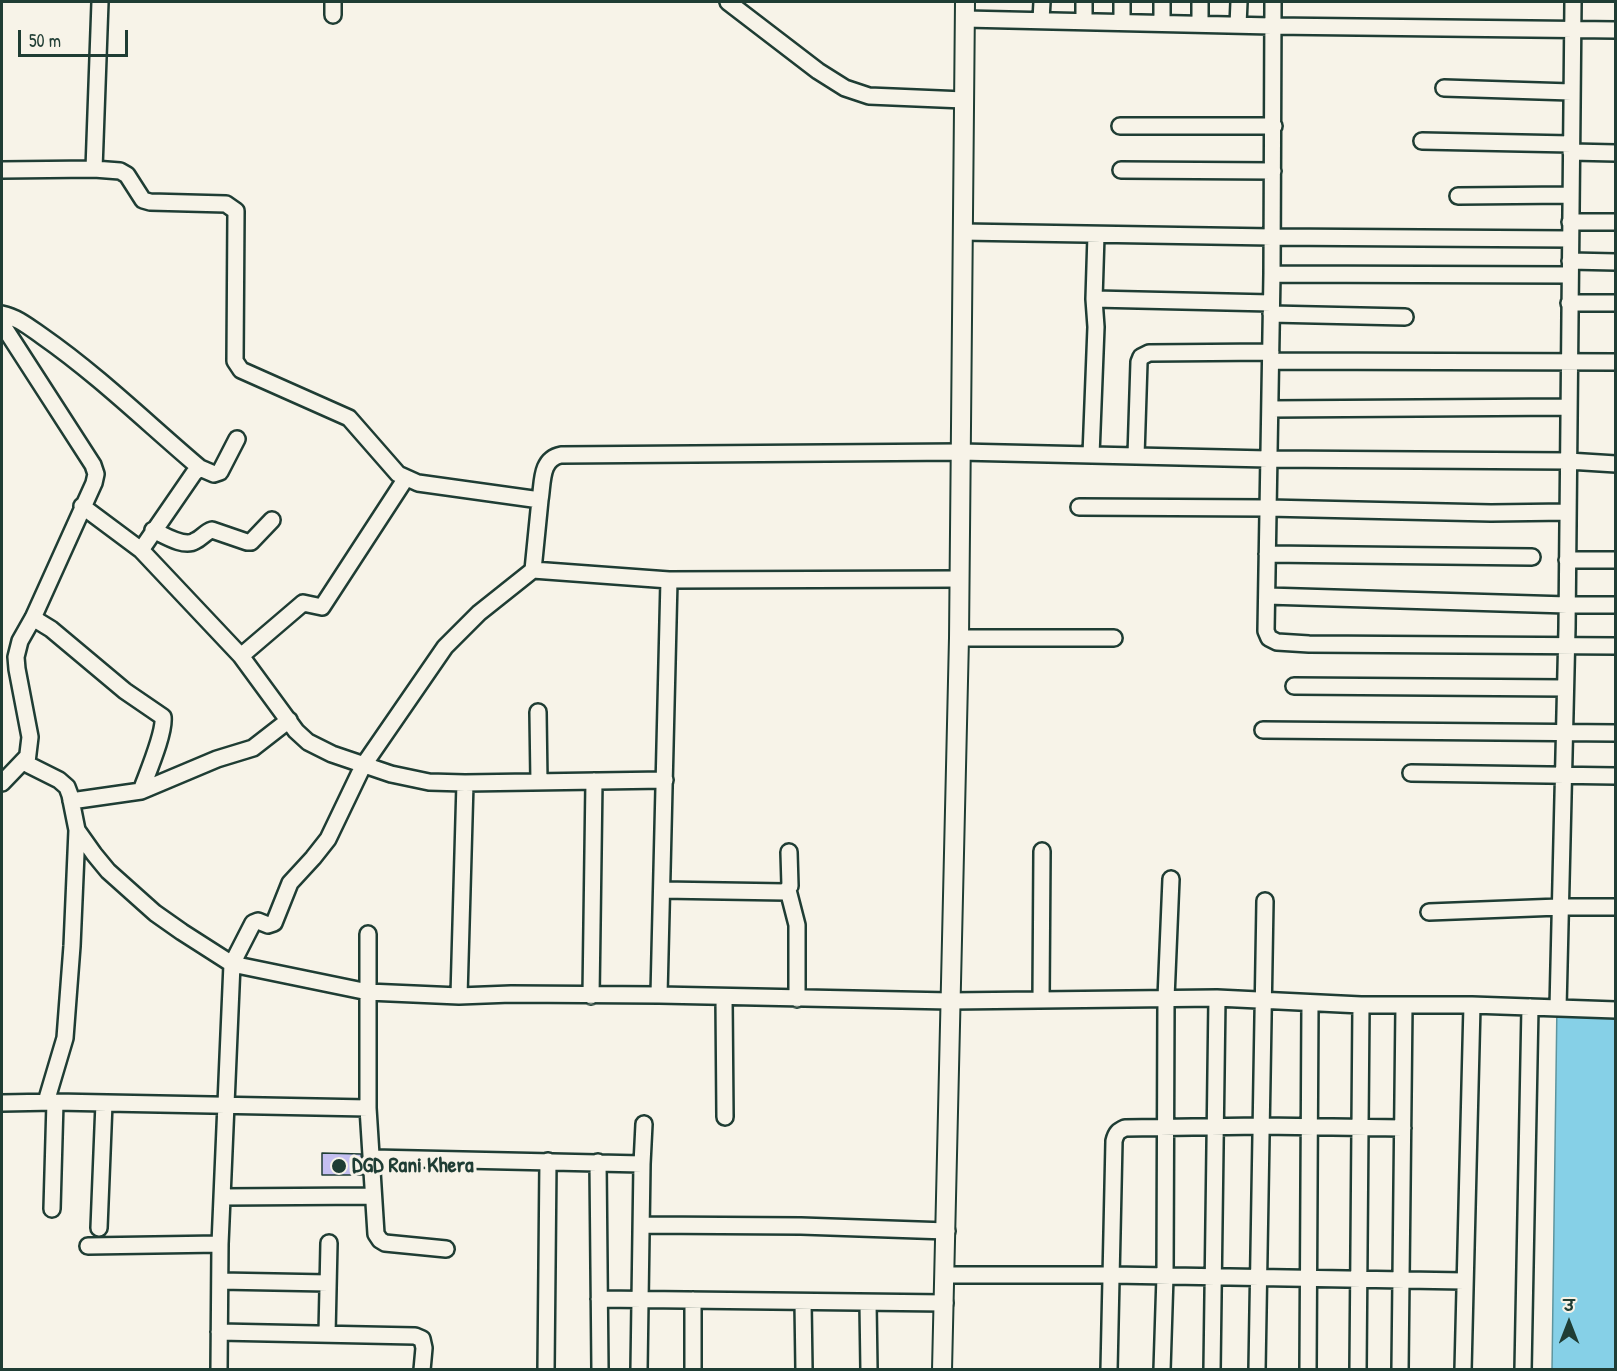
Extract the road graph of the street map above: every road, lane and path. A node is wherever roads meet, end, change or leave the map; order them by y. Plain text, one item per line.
1 (100, 2) edge
2 (728, 2) edge
3 (1042, 2) edge
4 (1084, 2) edge
5 (1122, 2) edge
6 (1162, 2) edge
7 (1200, 2) edge
8 (1239, 2) edge
9 (1273, 2) edge
10 (1573, 2) edge
11 (965, 10) edge
12 (1041, 20) junction
13 (1084, 21) junction
14 (1122, 22) junction
15 (1162, 23) junction
16 (1200, 24) junction
17 (1238, 25) junction
18 (1272, 26) junction
19 (1572, 30) junction
20 (1616, 30) edge
21 (1444, 88) dead end
22 (1571, 92) junction
23 (964, 100) junction
24 (1120, 126) dead end
25 (1274, 126) junction
26 (1422, 141) dead end
27 (1571, 148) junction
28 (1616, 153) edge
29 (94, 169) junction
30 (2, 170) edge
31 (1121, 170) dead end
32 (1273, 171) junction
33 (1570, 195) junction
34 (1458, 196) dead end
35 (1570, 222) junction
36 (1616, 222) edge
37 (962, 232) junction
38 (1096, 235) junction
39 (1272, 237) junction
40 (1570, 239) junction
41 (1616, 261) edge
42 (1570, 268) junction
43 (1272, 274) junction
44 (1094, 299) junction
45 (1569, 303) junction
46 (1616, 303) edge
47 (1271, 309) junction
48 (2, 314) edge
49 (1405, 317) dead end
50 (2, 324) edge
51 (1271, 357) junction
52 (1569, 361) junction
53 (1616, 362) edge
54 (1568, 407) junction
55 (1270, 409) junction
56 (237, 439) dead end
57 (960, 452) junction
58 (1091, 455) junction
59 (1136, 456) junction
60 (1268, 459) junction
61 (1568, 461) junction
62 (1616, 464) edge
63 (200, 468) junction
64 (406, 478) junction
65 (540, 500) junction
66 (82, 506) junction
67 (1079, 507) dead end
68 (1268, 508) junction
69 (1568, 512) junction
70 (272, 520) dead end
71 (153, 530) junction
72 (141, 550) junction
73 (1267, 554) junction
74 (1532, 556) dead end
75 (1567, 560) junction
76 (1616, 560) edge
77 (533, 570) junction
78 (959, 579) junction
79 (669, 580) junction
80 (1267, 596) junction
81 (1567, 605) junction
82 (1616, 605) edge
83 (33, 618) junction
84 (959, 638) junction
85 (1114, 638) dead end
86 (1566, 645) junction
87 (1616, 646) edge
88 (241, 656) junction
89 (1294, 686) dead end
90 (1565, 688) junction
91 (538, 712) dead end
92 (289, 720) junction
93 (1263, 730) dead end
94 (1564, 733) junction
95 (1616, 733) edge
96 (26, 758) junction
97 (363, 766) junction
98 (1411, 773) dead end
99 (1563, 775) junction
100 (1616, 776) edge
101 (665, 780) junction
102 (594, 781) junction
103 (539, 782) junction
104 (2, 783) edge
105 (465, 783) junction
106 (141, 791) junction
107 (71, 801) junction
108 (77, 830) junction
109 (1042, 851) dead end
110 (789, 852) dead end
111 (1171, 879) dead end
112 (662, 890) junction
113 (788, 890) junction
114 (1265, 901) dead end
115 (1559, 907) junction
116 (1616, 908) edge
117 (1429, 912) dead end
118 (368, 934) dead end
119 (232, 964) junction
120 (368, 992) junction
121 (659, 995) junction
122 (459, 996) junction
123 (591, 996) junction
124 (724, 998) junction
125 (1166, 998) junction
126 (1217, 998) junction
127 (797, 999) junction
128 (1041, 1000) junction
129 (1264, 1000) junction
130 (950, 1001) junction
131 (1310, 1003) junction
132 (1361, 1005) junction
133 (1404, 1005) junction
134 (1472, 1005) junction
135 (1530, 1007) junction
136 (1558, 1008) junction
137 (1616, 1010) edge
138 (51, 1102) junction
139 (2, 1103) edge
140 (104, 1103) junction
141 (225, 1105) junction
142 (368, 1108) junction
143 (724, 1117) dead end
144 (644, 1124) dead end
145 (1216, 1126) junction
146 (1261, 1126) junction
147 (1308, 1126) junction
148 (1166, 1128) junction
149 (1403, 1128) junction
150 (1361, 1129) junction
151 (373, 1158) junction
152 (548, 1161) junction
153 (598, 1162) junction
154 (642, 1164) junction
155 (373, 1196) junction
156 (222, 1197) junction
157 (52, 1209) dead end
158 (642, 1225) junction
159 (99, 1228) dead end
160 (947, 1231) junction
161 (220, 1244) junction
162 (329, 1244) dead end
163 (88, 1246) dead end
164 (446, 1249) dead end
165 (945, 1275) junction
166 (1112, 1275) junction
167 (1165, 1276) junction
168 (1214, 1276) junction
169 (1259, 1277) junction
170 (1310, 1278) junction
171 (1360, 1279) junction
172 (1401, 1280) junction
173 (220, 1281) junction
174 (1464, 1281) junction
175 (328, 1283) junction
176 (599, 1299) junction
177 (693, 1300) junction
178 (639, 1301) junction
179 (803, 1302) junction
180 (868, 1303) junction
181 (945, 1303) junction
182 (219, 1332) junction
183 (327, 1334) junction
184 (219, 1370) edge
185 (422, 1370) edge
186 (546, 1370) edge
187 (600, 1370) edge
188 (639, 1370) edge
189 (693, 1370) edge
190 (804, 1370) edge
191 (869, 1370) edge
192 (942, 1370) edge
193 (1109, 1370) edge
194 (1162, 1370) edge
195 (1212, 1370) edge
196 (1257, 1370) edge
197 (1308, 1370) edge
198 (1358, 1370) edge
199 (1400, 1370) edge
200 (1463, 1370) edge
201 (1523, 1370) edge

1 - 29 street
2 - 23 street
3 - 12 street
4 - 13 street
5 - 14 street
6 - 15 street
7 - 16 street
8 - 17 street
9 - 18 street
10 - 19 street
11 - 12 street
11 - 23 main road
12 - 13 street
13 - 14 street
14 - 15 street
15 - 16 street
16 - 17 street
17 - 18 street
18 - 19 street
18 - 25 street
19 - 20 street
19 - 22 street
21 - 22 street
22 - 27 street
23 - 37 main road
24 - 25 street
25 - 32 street
26 - 27 street
27 - 28 street
27 - 33 street
29 - 30 street
29 - 64 street
31 - 32 street
32 - 39 street
33 - 34 street
33 - 35 street
35 - 36 street
35 - 40 street
37 - 38 street
37 - 57 main road
38 - 39 street
38 - 44 street
39 - 40 street
39 - 43 street
40 - 42 street
41 - 42 street
42 - 43 street
42 - 45 street
43 - 47 street
44 - 47 street
44 - 58 street
45 - 46 street
45 - 52 street
47 - 49 street
47 - 51 street
48 - 63 street
50 - 66 street
51 - 52 street
51 - 55 street
51 - 59 street
52 - 53 street
52 - 54 street
54 - 55 street
54 - 61 street
55 - 60 street
56 - 63 street
57 - 58 street
57 - 65 street
57 - 78 main road
58 - 59 street
59 - 60 street
60 - 61 street
60 - 68 street
61 - 62 street
61 - 69 street
63 - 71 street
64 - 65 street
64 - 88 street
65 - 77 street
66 - 72 street
66 - 83 street
67 - 68 street
68 - 69 street
68 - 73 street
69 - 75 street
70 - 71 street
71 - 72 street
72 - 88 street
73 - 74 street
73 - 80 street
75 - 76 street
75 - 81 street
77 - 79 street
77 - 97 street
78 - 79 street
78 - 84 main road
79 - 101 street
80 - 81 street
80 - 86 street
81 - 82 street
81 - 86 street
83 - 96 street
83 - 106 street
84 - 85 street
84 - 130 main road
86 - 87 street
86 - 90 street
88 - 92 street
89 - 90 street
90 - 94 street
91 - 103 street
92 - 97 street
92 - 106 street
93 - 94 street
94 - 95 street
94 - 99 street
96 - 104 street
96 - 107 street
97 - 105 street
97 - 119 street
98 - 99 street
99 - 100 street
99 - 115 street
101 - 102 street
101 - 112 street
102 - 103 street
102 - 123 street
103 - 105 street
105 - 122 street
106 - 107 street
107 - 108 street
108 - 119 street
108 - 138 street
109 - 128 street
110 - 113 street
111 - 125 street
112 - 113 street
112 - 121 street
113 - 127 street
114 - 129 street
115 - 116 street
115 - 117 street
115 - 136 street
118 - 120 street
119 - 120 street
119 - 141 street
120 - 122 street
120 - 142 street
121 - 123 street
121 - 124 street
122 - 123 street
124 - 127 street
124 - 143 street
125 - 126 street
125 - 128 street
125 - 148 street
126 - 129 street
126 - 145 street
127 - 130 street
128 - 130 street
129 - 131 street
129 - 146 street
130 - 160 main road
131 - 132 street
131 - 147 street
132 - 133 street
132 - 150 street
133 - 134 street
133 - 149 street
134 - 135 street
134 - 174 street
135 - 136 street
135 - 201 street
136 - 137 street
138 - 139 street
138 - 140 street
138 - 157 street
140 - 141 street
140 - 159 street
141 - 142 street
141 - 156 street
142 - 151 street
144 - 154 street
145 - 146 street
145 - 148 street
145 - 168 street
146 - 147 street
146 - 169 street
147 - 150 street
147 - 170 street
148 - 166 street
148 - 167 street
149 - 150 street
149 - 172 street
150 - 171 street
151 - 152 street
151 - 155 street
152 - 153 street
152 - 186 street
153 - 154 street
153 - 176 street
154 - 158 street
155 - 156 street
155 - 164 street
156 - 161 street
158 - 160 street
158 - 178 street
160 - 165 main road
161 - 163 street
161 - 173 street
162 - 175 street
165 - 166 street
165 - 181 main road
166 - 167 street
166 - 193 street
167 - 168 street
167 - 194 street
168 - 169 street
168 - 195 street
169 - 170 street
169 - 196 street
170 - 171 street
170 - 197 street
171 - 172 street
171 - 198 street
172 - 174 street
172 - 199 street
173 - 175 street
173 - 182 street
174 - 200 street
175 - 183 street
176 - 178 street
176 - 187 street
177 - 178 street
177 - 179 street
177 - 189 street
178 - 188 street
179 - 180 street
179 - 190 street
180 - 181 street
180 - 191 street
181 - 192 main road
182 - 183 street
182 - 184 street
183 - 185 street

